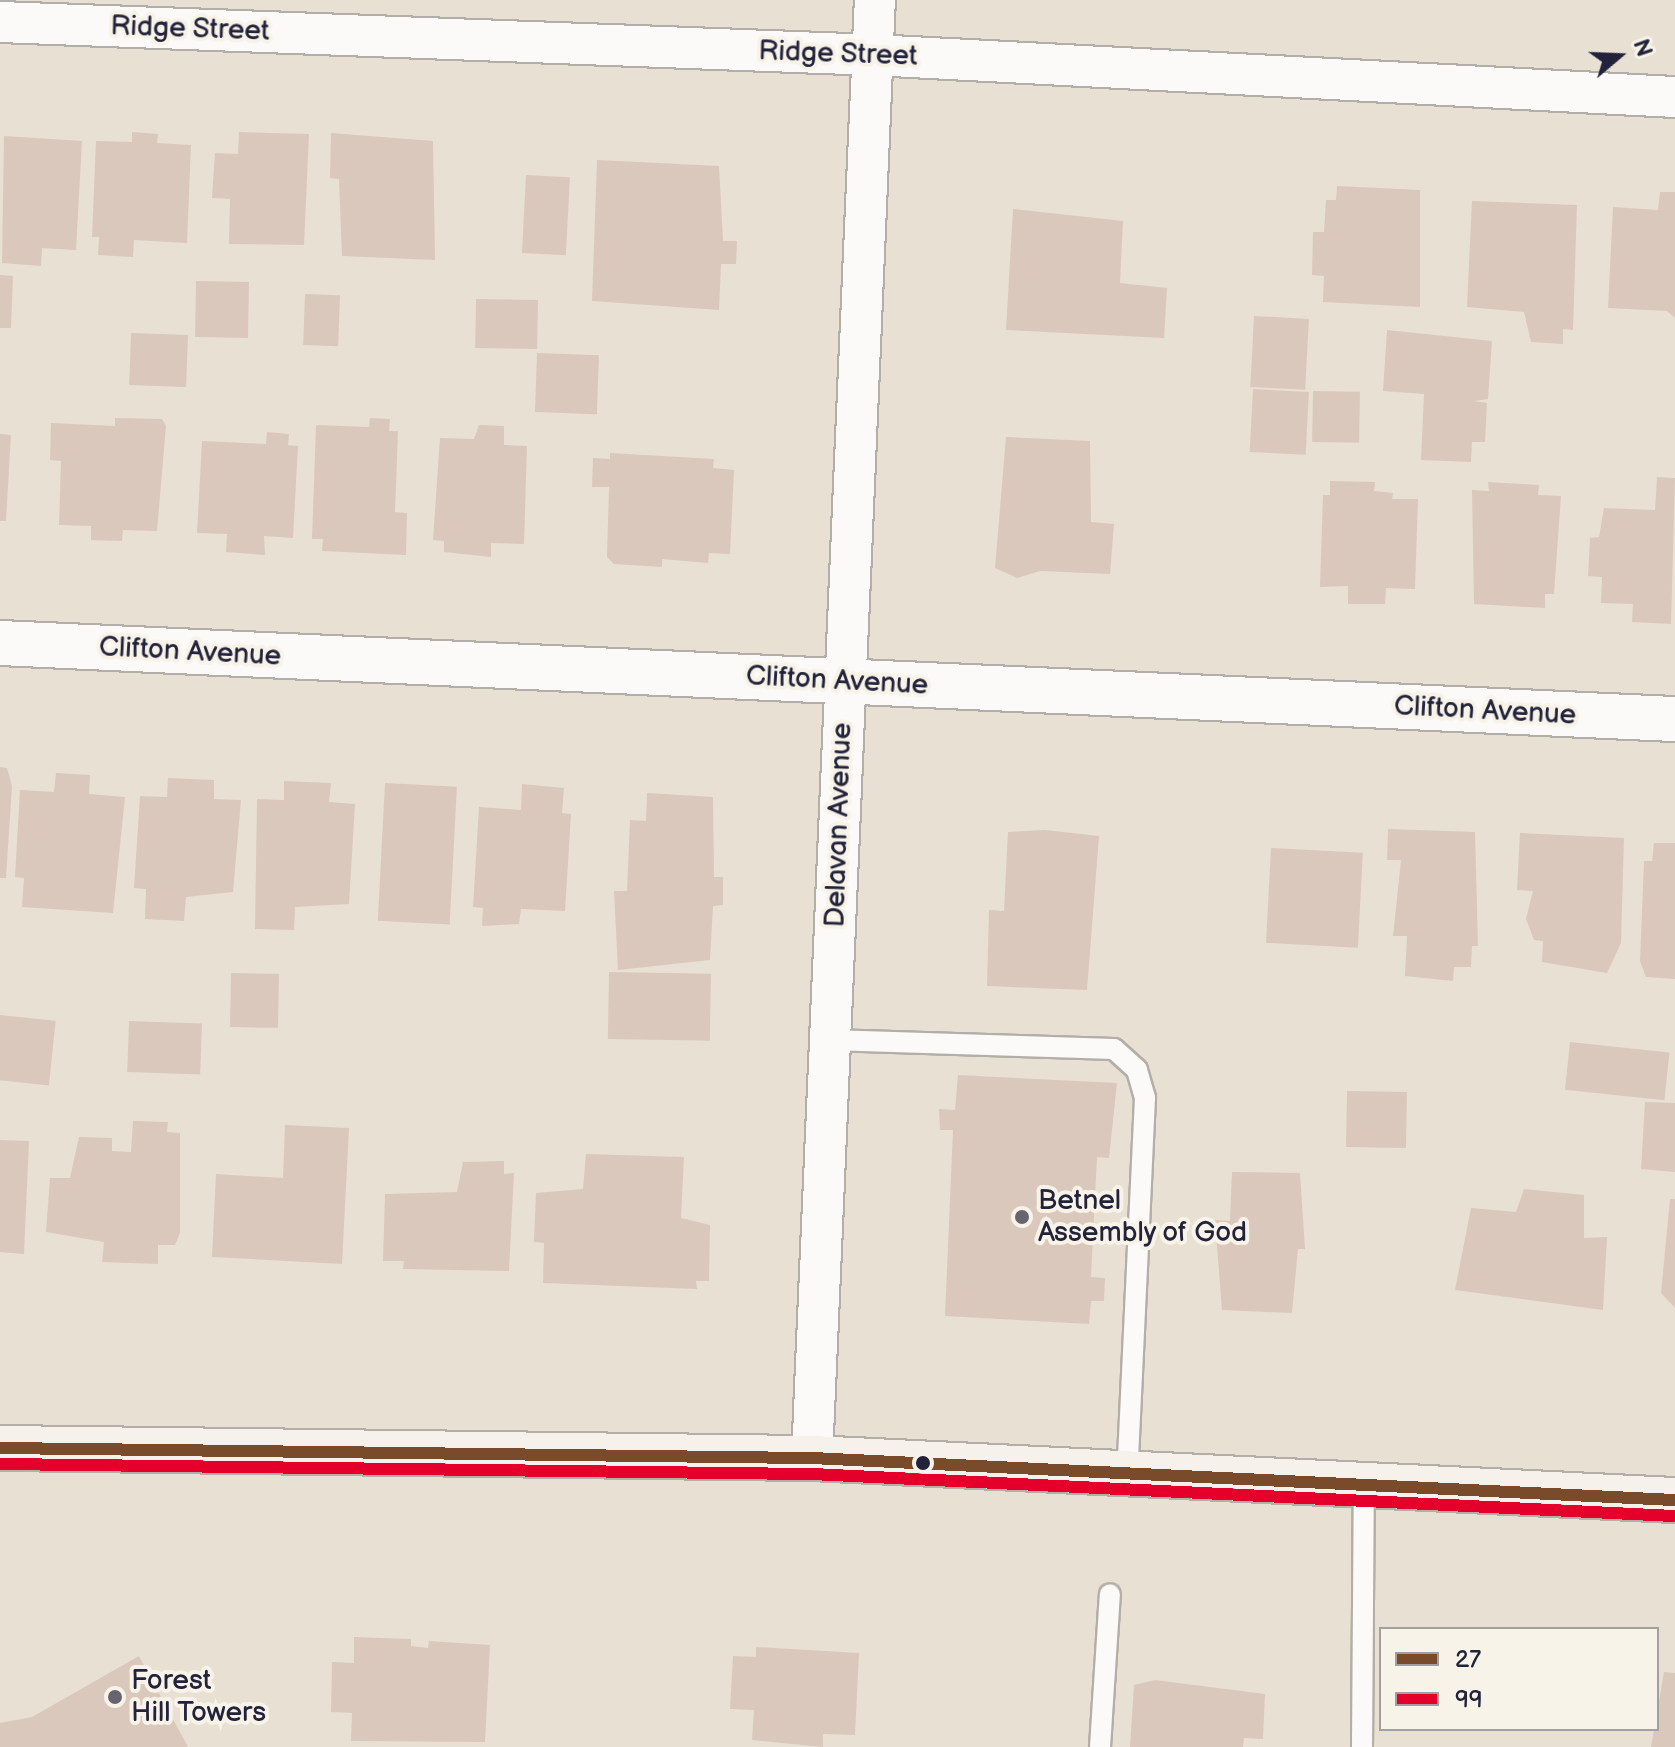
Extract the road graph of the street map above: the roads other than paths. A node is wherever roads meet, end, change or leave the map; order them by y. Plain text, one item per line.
1 (875, 0) edge
2 (0, 22) edge
3 (873, 55) junction
4 (1675, 97) edge
5 (0, 643) edge
6 (845, 682) junction
7 (1675, 719) edge
8 (830, 1040) junction
9 (0, 1448) edge
10 (812, 1458) junction
11 (1127, 1474) junction
12 (1364, 1485) junction
13 (1675, 1500) edge
14 (1110, 1594) dead end
15 (1100, 1747) edge
16 (1362, 1747) edge

1 - 3 street, Delavan Avenue
2 - 3 street, Ridge Street
3 - 4 street, Ridge Street
3 - 6 street, Delavan Avenue
5 - 6 street, Clifton Avenue
6 - 7 street, Clifton Avenue
6 - 8 street, Delavan Avenue
8 - 10 street, Delavan Avenue
8 - 11 lane
9 - 10 main road
10 - 11 main road
11 - 12 main road
12 - 13 main road
12 - 16 lane
14 - 15 lane

